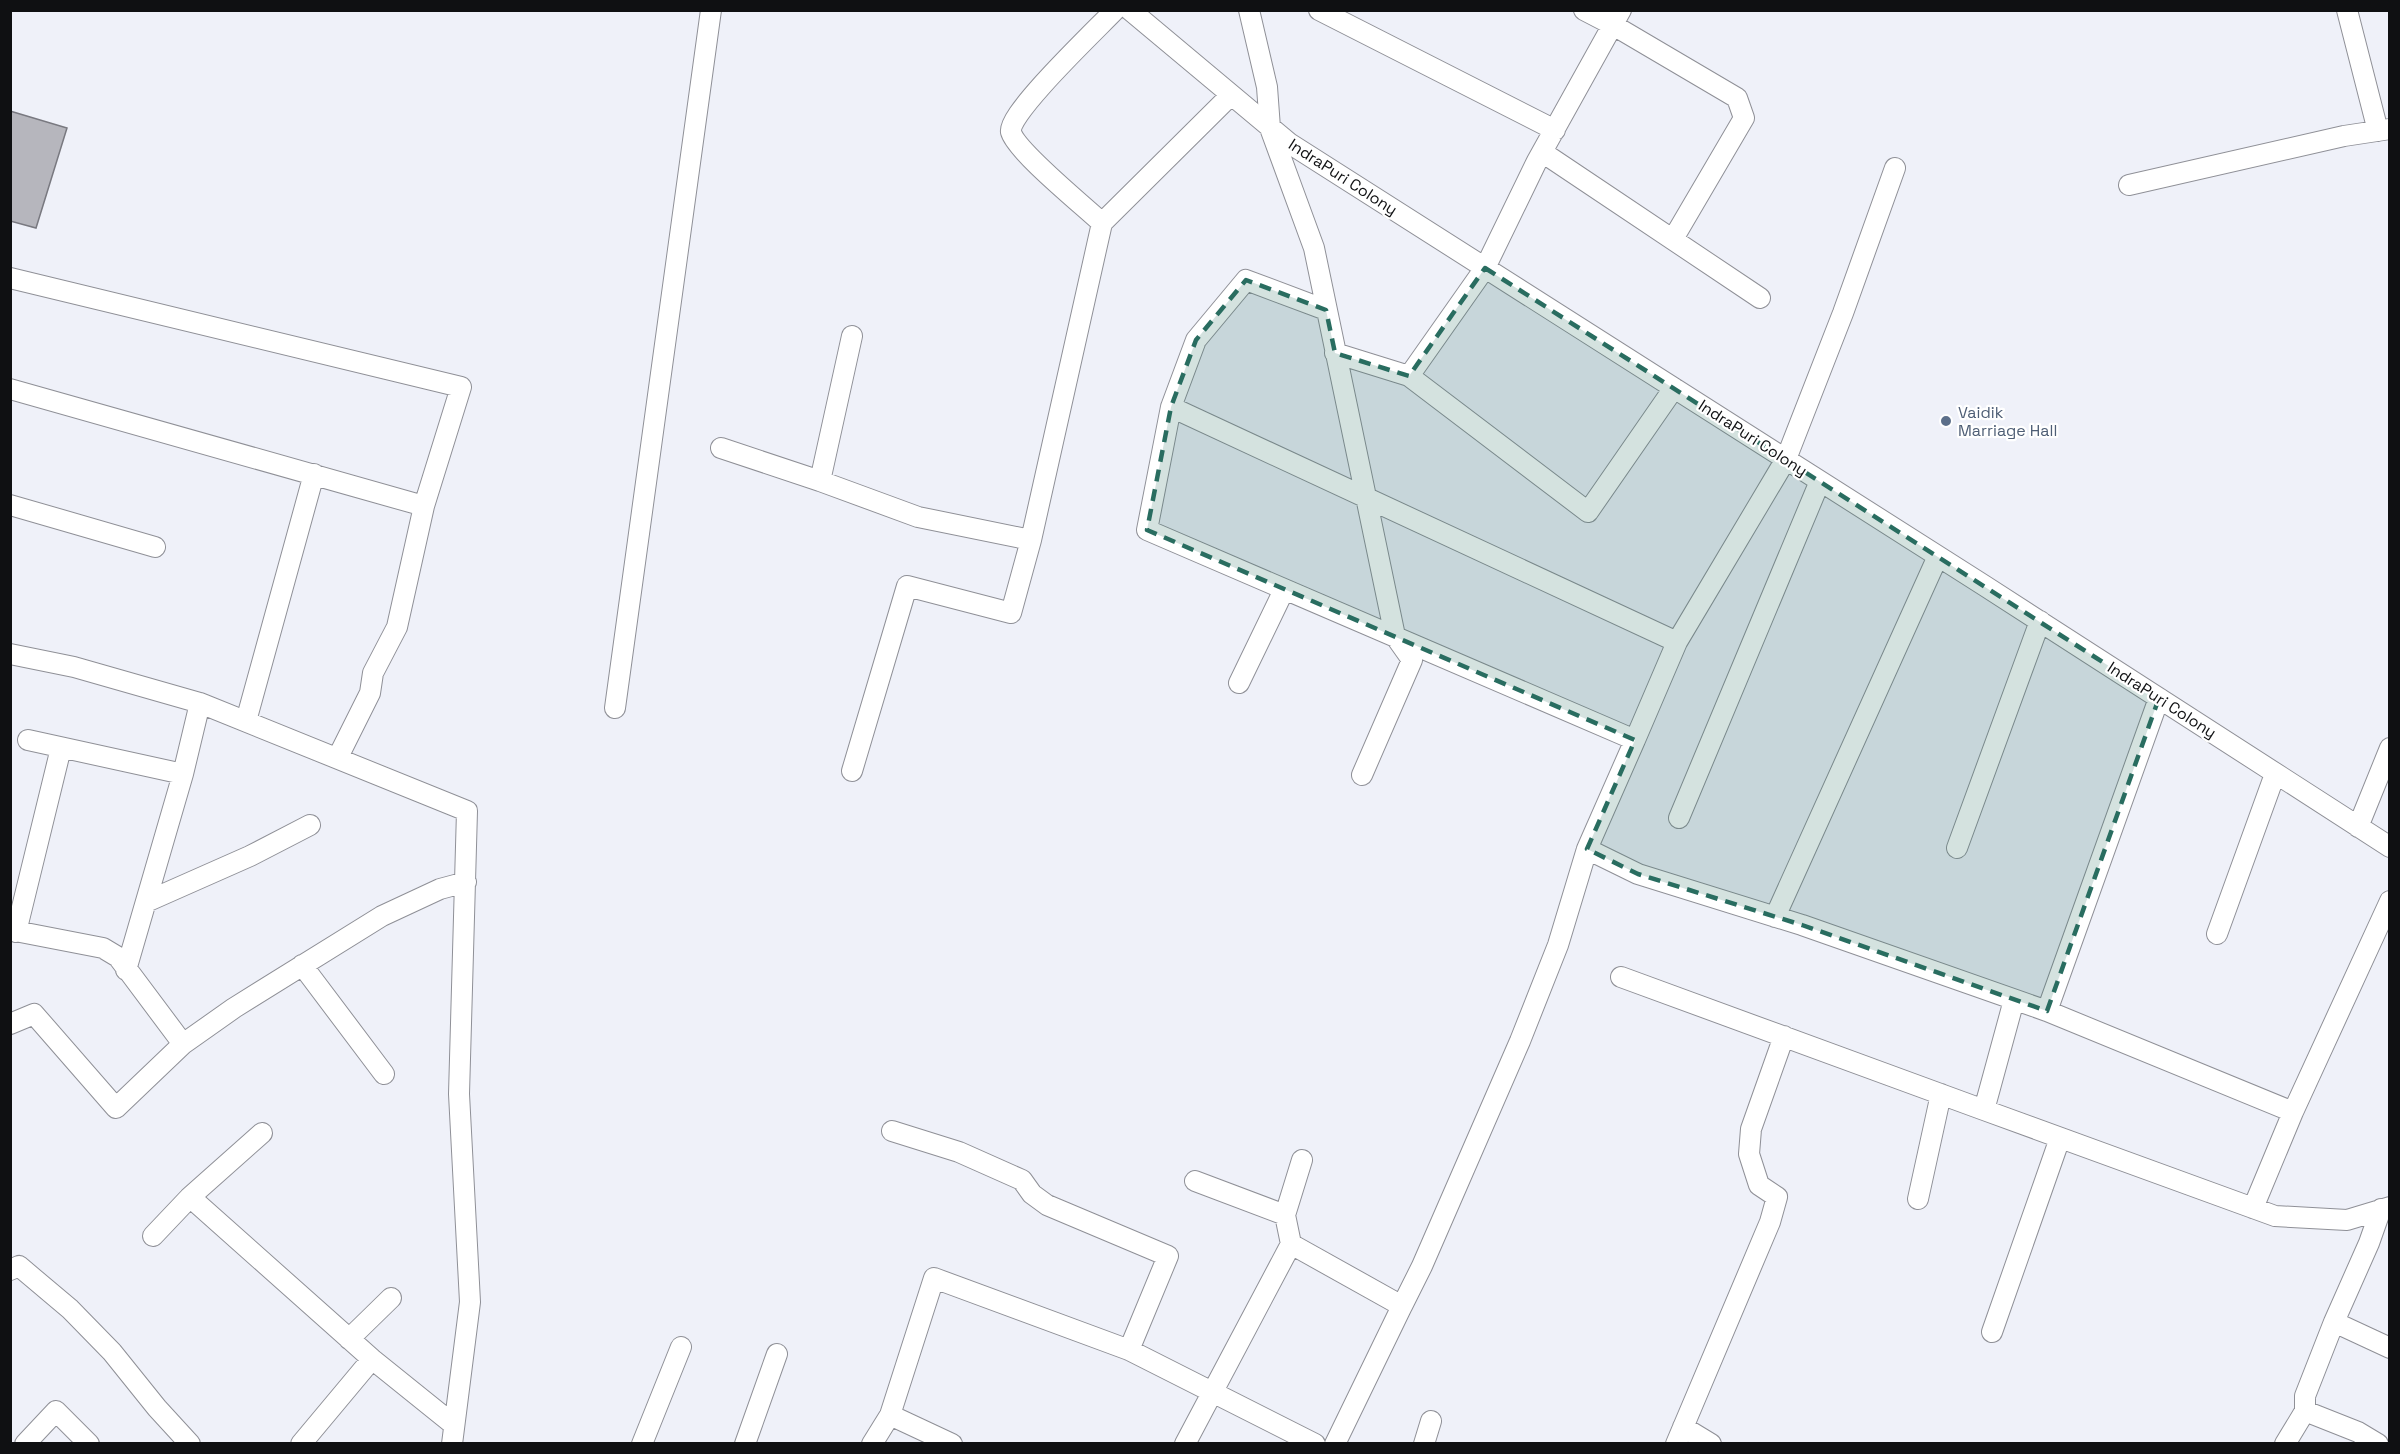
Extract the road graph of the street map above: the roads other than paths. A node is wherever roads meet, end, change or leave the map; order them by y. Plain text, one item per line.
1 (711, 10) edge
2 (1114, 10) edge
3 (1130, 10) edge
4 (1248, 10) edge
5 (1319, 10) edge
6 (1584, 10) edge
7 (2347, 10) edge
8 (1617, 18) edge
9 (1231, 95) junction
10 (1270, 128) junction
11 (1555, 130) junction
12 (2384, 130) edge
13 (1542, 152) junction
14 (1895, 168) dead end
15 (2129, 185) dead end
16 (1102, 223) junction
17 (1673, 239) junction
18 (1485, 268) junction
19 (10, 278) edge
20 (1760, 298) dead end
21 (1326, 310) junction
22 (852, 336) dead end
23 (1335, 353) junction
24 (1409, 376) junction
25 (1674, 388) junction
26 (10, 389) edge
27 (1171, 407) junction
28 (721, 448) dead end
29 (1786, 459) junction
30 (314, 474) junction
31 (820, 481) junction
32 (1820, 481) junction
33 (1367, 497) junction
34 (10, 505) edge
35 (424, 506) junction
36 (1030, 540) junction
37 (155, 547) dead end
38 (1938, 556) junction
39 (1284, 590) junction
40 (2040, 621) junction
41 (1395, 636) junction
42 (1677, 642) junction
43 (10, 654) edge
44 (1239, 683) dead end
45 (2159, 698) junction
46 (200, 703) junction
47 (615, 708) dead end
48 (246, 721) junction
49 (28, 740) dead end
50 (1635, 740) junction
51 (61, 748) junction
52 (2390, 748) edge
53 (338, 757) junction
54 (852, 771) dead end
55 (183, 774) junction
56 (2275, 774) junction
57 (1362, 775) dead end
58 (1679, 818) dead end
59 (310, 825) dead end
60 (2358, 827) junction
61 (2390, 847) edge
62 (1957, 848) dead end
63 (1587, 849) junction
64 (466, 882) junction
65 (146, 902) junction
66 (2390, 902) edge
67 (1775, 917) junction
68 (13, 931) edge
69 (2217, 934) dead end
70 (302, 964) junction
71 (126, 970) junction
72 (1621, 977) dead end
73 (2014, 1000) junction
74 (2047, 1011) junction
75 (10, 1024) edge
76 (1784, 1036) junction
77 (183, 1044) junction
78 (384, 1074) dead end
79 (1941, 1094) junction
80 (1984, 1110) junction
81 (2293, 1112) junction
82 (892, 1131) dead end
83 (262, 1133) dead end
84 (2060, 1138) junction
85 (1302, 1160) dead end
86 (1195, 1181) dead end
87 (190, 1197) junction
88 (1918, 1198) dead end
89 (2253, 1208) junction
90 (2385, 1208) edge
91 (1285, 1215) junction
92 (153, 1236) dead end
93 (1291, 1244) junction
94 (10, 1270) edge
95 (391, 1298) dead end
96 (1402, 1306) junction
97 (2334, 1322) junction
98 (1992, 1332) dead end
99 (349, 1339) junction
100 (681, 1347) dead end
101 (2390, 1348) edge
102 (1129, 1350) junction
103 (777, 1354) dead end
104 (372, 1359) junction
105 (1214, 1393) junction
106 (2305, 1411) junction
107 (890, 1415) junction
108 (1431, 1420) dead end
109 (453, 1434) edge
110 (1679, 1435) edge
111 (25, 1443) edge
112 (89, 1443) edge
113 (190, 1443) edge
114 (301, 1443) edge
115 (642, 1443) edge
116 (745, 1443) edge
117 (872, 1443) edge
118 (952, 1443) edge
119 (1185, 1443) edge
120 (1315, 1443) edge
121 (1335, 1443) edge
122 (1424, 1443) edge
123 (1711, 1443) edge
124 (2285, 1443) edge
125 (2378, 1443) edge

1 - 47 street
2 - 16 street
3 - 9 street, IndraPuri Colony
4 - 10 street
5 - 11 street
6 - 8 street
7 - 12 street
8 - 11 street
8 - 17 street
9 - 10 street, IndraPuri Colony
9 - 16 street
10 - 18 street, IndraPuri Colony
10 - 21 street
11 - 13 street
12 - 15 street
13 - 17 street
13 - 18 street
14 - 29 street
16 - 36 street
17 - 20 street
18 - 24 street
18 - 25 street, IndraPuri Colony
19 - 35 street
21 - 23 street
21 - 27 street
22 - 31 street
23 - 24 street
23 - 33 street
24 - 25 street
25 - 29 street, IndraPuri Colony
26 - 30 street
27 - 33 street
27 - 39 street
28 - 31 street
29 - 32 street, IndraPuri Colony
29 - 42 street
30 - 35 street
30 - 48 street
31 - 36 street
32 - 38 street, IndraPuri Colony
32 - 58 street
33 - 41 street
33 - 42 street
34 - 37 street
35 - 53 street
36 - 54 street
38 - 40 street, IndraPuri Colony
38 - 67 street
39 - 41 street
39 - 44 street
40 - 45 street, IndraPuri Colony
40 - 62 street
41 - 50 street
41 - 57 street
42 - 50 street
43 - 46 street
45 - 56 street, IndraPuri Colony
45 - 74 street
46 - 48 street
46 - 55 street
48 - 53 street
49 - 51 street
50 - 63 street
51 - 55 street
51 - 68 street
52 - 60 street
53 - 64 street
55 - 65 street
56 - 60 street, IndraPuri Colony
56 - 69 street
59 - 65 street
60 - 61 street, IndraPuri Colony
63 - 67 street
63 - 96 street
64 - 70 street
64 - 109 street
65 - 71 street
66 - 81 street
67 - 73 street
68 - 71 street
70 - 77 street
70 - 78 street
71 - 77 street
72 - 76 street
73 - 74 street
73 - 80 street
74 - 81 street
75 - 77 street
76 - 79 street
76 - 110 street
79 - 80 street
79 - 88 street
80 - 84 street
81 - 89 street
82 - 102 street
83 - 87 street
84 - 89 street
84 - 98 street
85 - 91 street
86 - 91 street
87 - 92 street
87 - 99 street
89 - 90 street
90 - 97 street
91 - 93 street
93 - 96 street
93 - 105 street
94 - 113 street
95 - 99 street
96 - 121 street
97 - 101 street
97 - 106 street
99 - 104 street
100 - 115 street
102 - 105 street
102 - 107 street
103 - 116 street
104 - 109 street
104 - 114 street
105 - 119 street
105 - 120 street
106 - 124 street
106 - 125 street
107 - 117 street
107 - 118 street
108 - 122 street
110 - 123 street
111 - 112 street

